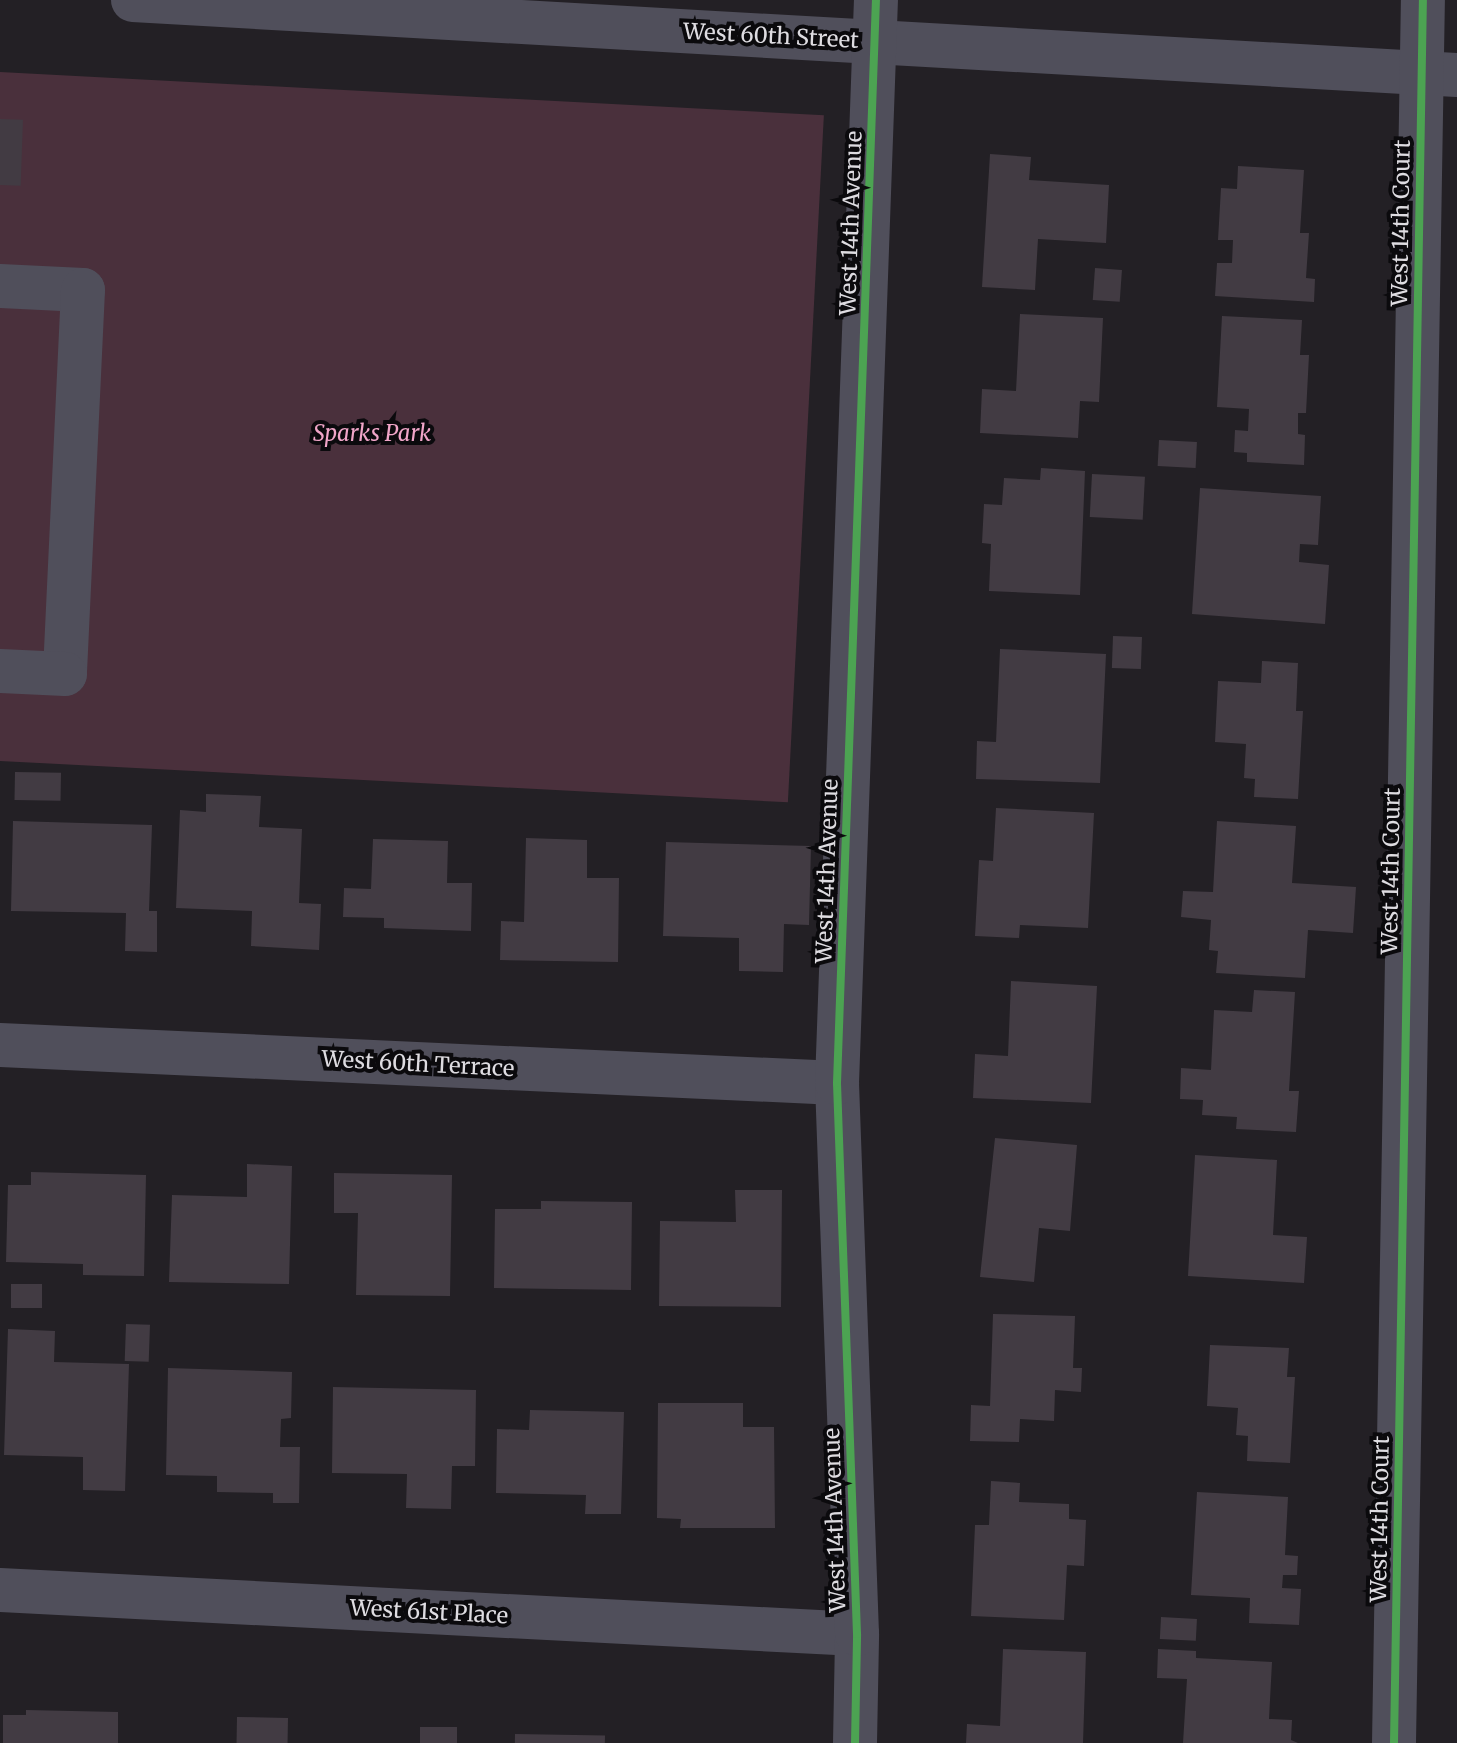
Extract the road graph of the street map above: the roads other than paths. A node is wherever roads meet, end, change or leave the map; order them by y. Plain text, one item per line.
1 (133, 0) edge
2 (1423, 0) edge
3 (310, 4) edge
4 (876, 21) edge
5 (1440, 74) edge
6 (0, 286) edge
7 (0, 671) edge
8 (0, 1045) edge
9 (837, 1083) junction
10 (0, 1590) edge
11 (857, 1634) junction
12 (855, 1743) edge
13 (1394, 1743) edge

1 - 3 street, West 60th Street
2 - 5 street, West 14th Court
3 - 4 street, West 60th Street
4 - 5 street, West 60th Street
4 - 9 street, West 14th Avenue
5 - 13 street, West 14th Court
6 - 7 street
8 - 9 street, West 60th Terrace
9 - 11 street, West 14th Avenue
10 - 11 street, West 61st Place
11 - 12 street, West 14th Avenue

